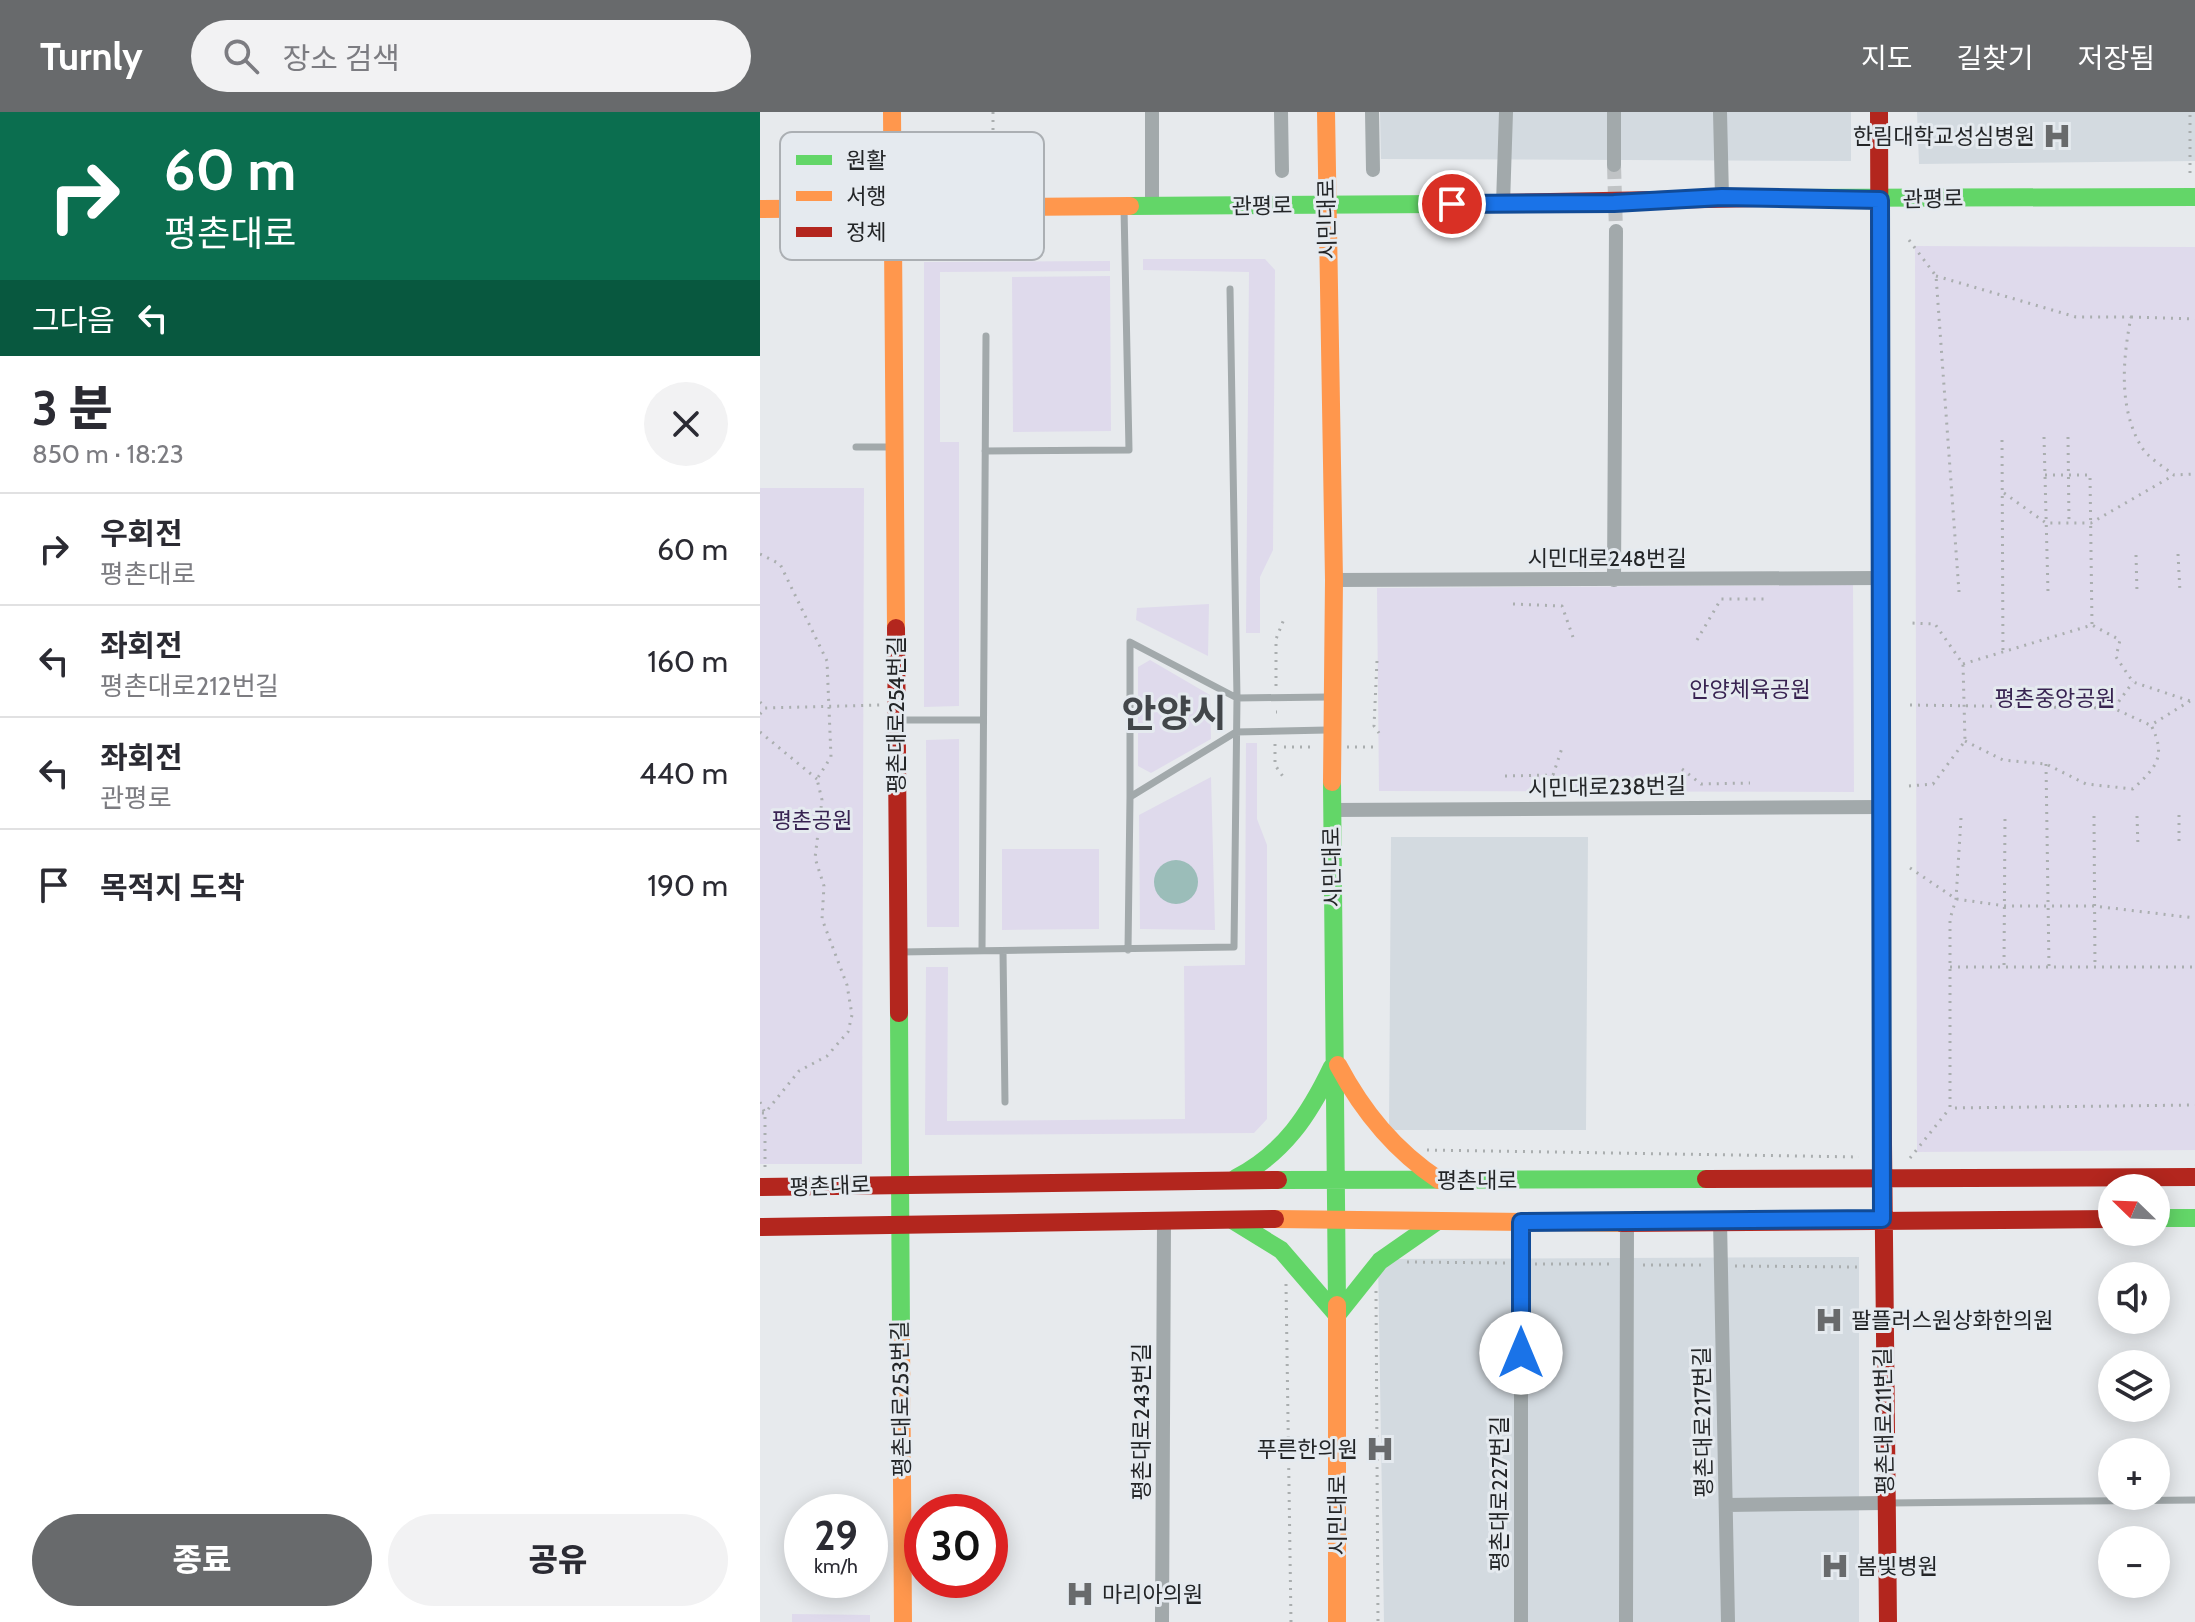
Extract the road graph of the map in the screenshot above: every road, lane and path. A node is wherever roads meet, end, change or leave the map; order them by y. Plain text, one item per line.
1 (892, 112) edge
2 (1152, 112) edge
3 (1281, 112) edge
4 (1326, 112) edge
5 (1372, 112) edge
6 (1506, 112) edge
7 (1614, 112) edge
8 (1720, 112) edge
9 (1879, 112) edge
10 (2190, 112) edge
11 (892, 132) edge
12 (1614, 165) tunnel mouth
13 (1373, 170) dead end
14 (1282, 171) dead end
15 (2190, 173) dead end
16 (1722, 197) junction
17 (2195, 197) edge
18 (1880, 200) junction
19 (1326, 204) junction
20 (1503, 204) junction
21 (1152, 207) junction
22 (1044, 208) edge
23 (1124, 208) junction
24 (760, 209) edge
25 (780, 209) edge
26 (1616, 231) tunnel mouth
27 (1909, 240) dead end
28 (894, 260) edge
29 (1936, 276) junction
30 (1230, 289) dead end
31 (2131, 317) junction
32 (2195, 319) edge
33 (986, 336) dead end
34 (2044, 437) dead end
35 (2068, 437) dead end
36 (2002, 440) dead end
37 (856, 447) dead end
38 (897, 447) junction
39 (985, 451) junction
40 (2195, 474) edge
41 (2045, 475) junction
42 (2069, 475) junction
43 (2174, 475) junction
44 (2003, 493) junction
45 (2046, 523) junction
46 (2069, 523) junction
47 (2091, 523) junction
48 (760, 554) edge
49 (2178, 554) dead end
50 (2136, 555) dead end
51 (1881, 578) junction
52 (1334, 580) junction
53 (1614, 580) junction
54 (1959, 592) dead end
55 (2048, 592) dead end
56 (2137, 592) dead end
57 (2180, 592) dead end
58 (1768, 599) dead end
59 (1513, 604) dead end
60 (1284, 619) dead end
61 (1910, 623) dead end
62 (2092, 625) junction
63 (1574, 640) dead end
64 (1697, 640) dead end
65 (2003, 655) junction
66 (1377, 661) dead end
67 (1963, 664) junction
68 (2133, 682) junction
69 (1276, 690) dead end
70 (1331, 697) junction
71 (1237, 698) junction
72 (760, 702) edge
73 (1910, 705) dead end
74 (1964, 705) junction
75 (831, 707) junction
76 (765, 708) junction
77 (2113, 708) junction
78 (895, 713) junction
79 (760, 714) edge
80 (983, 720) junction
81 (2151, 725) junction
82 (1331, 730) junction
83 (760, 732) edge
84 (1236, 732) junction
85 (1379, 733) dead end
86 (1965, 741) junction
87 (1275, 744) dead end
88 (1563, 745) dead end
89 (2046, 764) junction
90 (1682, 769) dead end
91 (1505, 776) dead end
92 (1284, 778) dead end
93 (817, 779) junction
94 (1750, 783) dead end
95 (1909, 786) dead end
96 (1130, 797) junction
97 (1883, 807) junction
98 (1331, 810) junction
99 (2179, 815) dead end
100 (2094, 816) dead end
101 (2137, 816) dead end
102 (2005, 817) dead end
103 (1961, 818) dead end
104 (2138, 847) dead end
105 (2179, 847) dead end
106 (1910, 868) dead end
107 (1956, 899) junction
108 (2048, 904) junction
109 (2006, 906) junction
110 (2094, 906) junction
111 (2195, 918) edge
112 (1128, 950) junction
113 (982, 951) junction
114 (1003, 951) junction
115 (897, 952) junction
116 (1950, 967) junction
117 (2004, 967) junction
118 (2049, 967) junction
119 (2095, 967) junction
120 (2195, 967) edge
121 (1335, 1059) junction
122 (760, 1102) edge
123 (1005, 1102) dead end
124 (2195, 1105) edge
125 (1950, 1108) junction
126 (762, 1113) edge
127 (1397, 1149) junction
128 (1859, 1157) dead end
129 (1910, 1158) dead end
130 (2195, 1177) edge
131 (1882, 1179) junction
132 (1337, 1180) junction
133 (1439, 1180) junction
134 (1230, 1181) junction
135 (898, 1184) junction
136 (762, 1188) edge
137 (1337, 1218) junction
138 (2170, 1218) edge
139 (2195, 1218) edge
140 (1882, 1219) junction
141 (2098, 1219) edge
142 (1232, 1220) junction
143 (1440, 1220) junction
144 (1720, 1221) junction
145 (1164, 1222) junction
146 (1521, 1222) junction
147 (899, 1223) junction
148 (1627, 1223) junction
149 (760, 1227) edge
150 (1286, 1256) junction
151 (1376, 1262) junction
152 (1337, 1315) junction
153 (2195, 1500) edge
154 (1885, 1503) junction
155 (1727, 1505) junction
156 (903, 1622) edge
157 (1162, 1622) edge
158 (1291, 1622) edge
159 (1337, 1622) edge
160 (1378, 1622) edge
161 (1521, 1622) edge
162 (1626, 1622) edge
163 (1728, 1622) edge
164 (1888, 1622) edge

1 - 11 street, 평촌대로254번길
2 - 21 street
3 - 14 street
4 - 19 street, 시민대로
5 - 13 street
6 - 20 street
7 - 12 street
8 - 16 street
9 - 18 street, 평촌대로211번길
10 - 15 path
16 - 18 street, 관평로
16 - 20 street, 관평로
17 - 18 street, 관평로
18 - 51 street, 평촌대로211번길
19 - 20 street, 관평로
19 - 21 street, 관평로
19 - 52 street, 시민대로
21 - 23 street, 관평로
22 - 23 street, 관평로
23 - 39 lane
24 - 25 street, 관평로
26 - 53 street
27 - 29 path
28 - 38 street, 평촌대로254번길
29 - 31 path
29 - 54 path
30 - 71 lane
31 - 32 path
31 - 43 path
33 - 39 lane
34 - 41 path
35 - 42 path
36 - 44 path
37 - 38 lane
38 - 78 street, 평촌대로254번길
39 - 80 lane
40 - 43 path
41 - 42 path
41 - 45 path
42 - 46 path
42 - 47 path
43 - 47 path
44 - 45 path
44 - 65 path
45 - 46 path
45 - 55 path
46 - 47 path
47 - 62 path
48 - 75 path
49 - 57 path
50 - 56 path
51 - 53 street, 시민대로248번길
51 - 97 street, 평촌대로211번길
52 - 53 street, 시민대로248번길
52 - 70 street, 시민대로
58 - 64 path
59 - 63 path
60 - 69 path
61 - 67 path
62 - 65 path
62 - 68 path
65 - 67 path
66 - 85 path
67 - 74 path
68 - 77 path
68 - 81 path
70 - 71 lane
70 - 82 street, 시민대로
71 - 84 lane
71 - 96 lane
72 - 76 path
73 - 74 path
74 - 77 path
74 - 86 path
75 - 76 path
75 - 78 path
75 - 93 path
76 - 79 path
77 - 81 path
78 - 80 lane
78 - 115 street, 평촌대로254번길
80 - 113 lane
81 - 89 path
82 - 84 lane
82 - 98 street, 시민대로
83 - 93 path
84 - 96 lane
84 - 112 lane
86 - 89 path
86 - 95 path
87 - 92 path
88 - 91 path
89 - 108 path
90 - 94 path
93 - 126 path
96 - 112 lane
97 - 98 street, 시민대로238번길
97 - 131 street, 평촌대로211번길
98 - 121 street, 시민대로
99 - 105 path
100 - 110 path
101 - 104 path
102 - 109 path
103 - 107 path
106 - 107 path
107 - 109 path
107 - 116 path
108 - 109 path
108 - 110 path
108 - 118 path
109 - 117 path
110 - 111 path
110 - 119 path
112 - 114 lane
113 - 114 lane
113 - 115 lane
114 - 123 lane
115 - 135 street, 평촌대로254번길
116 - 117 path
116 - 125 path
117 - 118 path
118 - 119 path
119 - 120 path
121 - 127 street
121 - 132 street, 시민대로
121 - 134 street
122 - 126 path
124 - 125 path
125 - 129 path
126 - 136 path
127 - 128 path
127 - 133 street
130 - 131 street, 평촌대로
131 - 133 street, 평촌대로
131 - 140 street, 평촌대로211번길
132 - 133 street, 평촌대로
132 - 134 street, 평촌대로
132 - 137 street, 시민대로
134 - 135 street, 평촌대로
135 - 136 street, 평촌대로
135 - 147 street, 평촌대로254번길
137 - 142 street, 평촌대로
137 - 143 street, 평촌대로
137 - 152 street, 시민대로
138 - 139 street
140 - 141 street, 평촌대로
140 - 144 street, 평촌대로
140 - 154 street, 평촌대로211번길
142 - 145 street, 평촌대로
142 - 150 street
143 - 146 street, 평촌대로
143 - 151 street
144 - 148 street, 평촌대로
144 - 155 street, 평촌대로217번길
145 - 147 street, 평촌대로
145 - 157 street, 평촌대로243번길
146 - 148 street, 평촌대로
146 - 161 street, 평촌대로227번길
147 - 149 street, 평촌대로
147 - 156 street, 평촌대로253번길
148 - 162 street
150 - 152 street
150 - 158 path
151 - 152 street
151 - 160 path
152 - 159 street, 시민대로
153 - 154 lane
154 - 155 street
154 - 164 street, 평촌대로211번길
155 - 163 street, 평촌대로217번길

